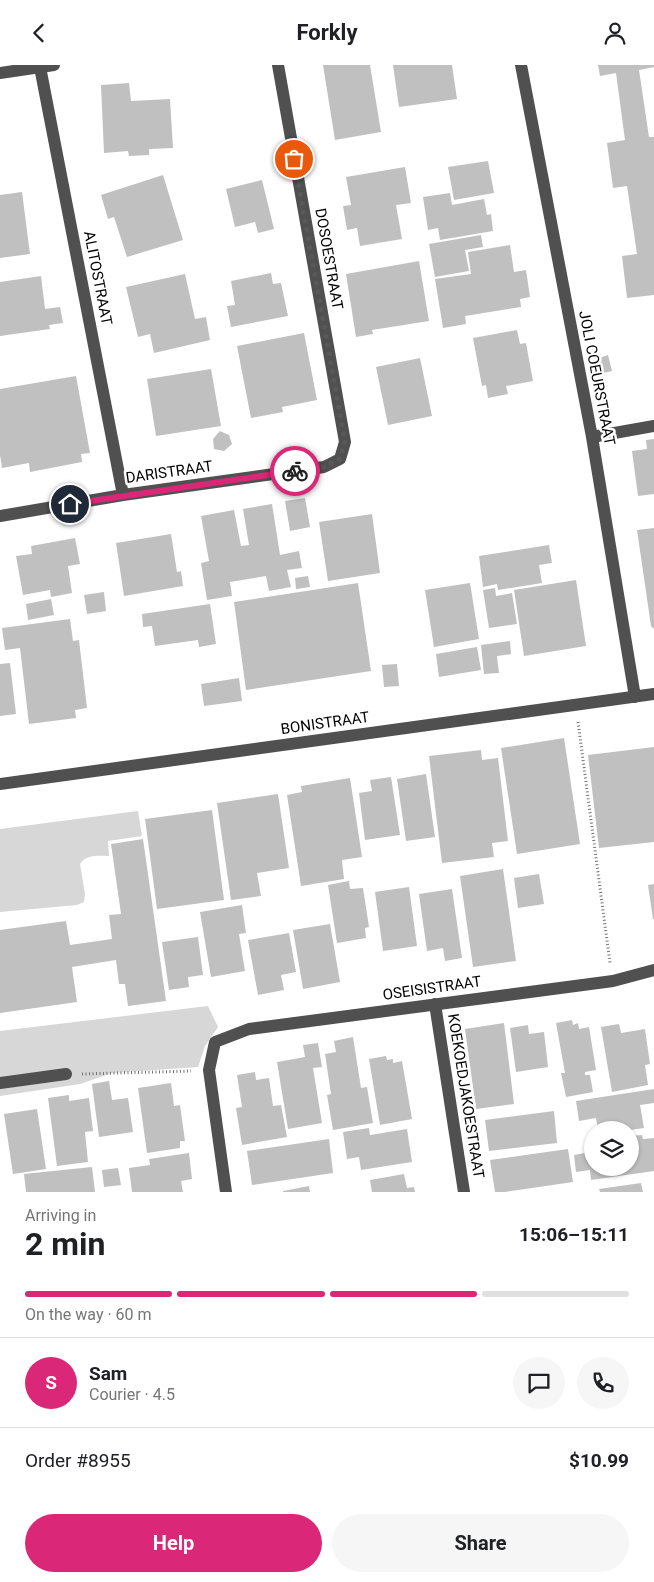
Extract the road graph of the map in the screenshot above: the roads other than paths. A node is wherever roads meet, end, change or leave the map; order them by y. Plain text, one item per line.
1 (54, 65) edge
2 (278, 65) edge
3 (521, 65) edge
4 (40, 67) junction
5 (0, 73) edge
6 (654, 426) edge
7 (592, 437) junction
8 (340, 459) joint
9 (123, 495) junction
10 (0, 515) edge
11 (654, 694) edge
12 (635, 697) junction
13 (0, 784) edge
14 (654, 970) edge
15 (435, 1004) junction
16 (66, 1074) road end
17 (0, 1083) edge
18 (226, 1192) edge
19 (464, 1192) edge

1 - 4 street
2 - 8 street, DOSOESTRAAT
3 - 7 street, JOLI COEURSTRAAT
4 - 5 street
4 - 9 street, ALITOSTRAAT
6 - 7 street
7 - 12 street, JOLI COEURSTRAAT
8 - 9 street, DARISTRAAT
9 - 10 street, DARISTRAAT
11 - 12 street, BONISTRAAT
12 - 13 street, BONISTRAAT
14 - 15 street, OSEISISTRAAT
15 - 18 street, OSEISISTRAAT
15 - 19 street, KOEKOEDJAKOESTRAAT
16 - 17 street

